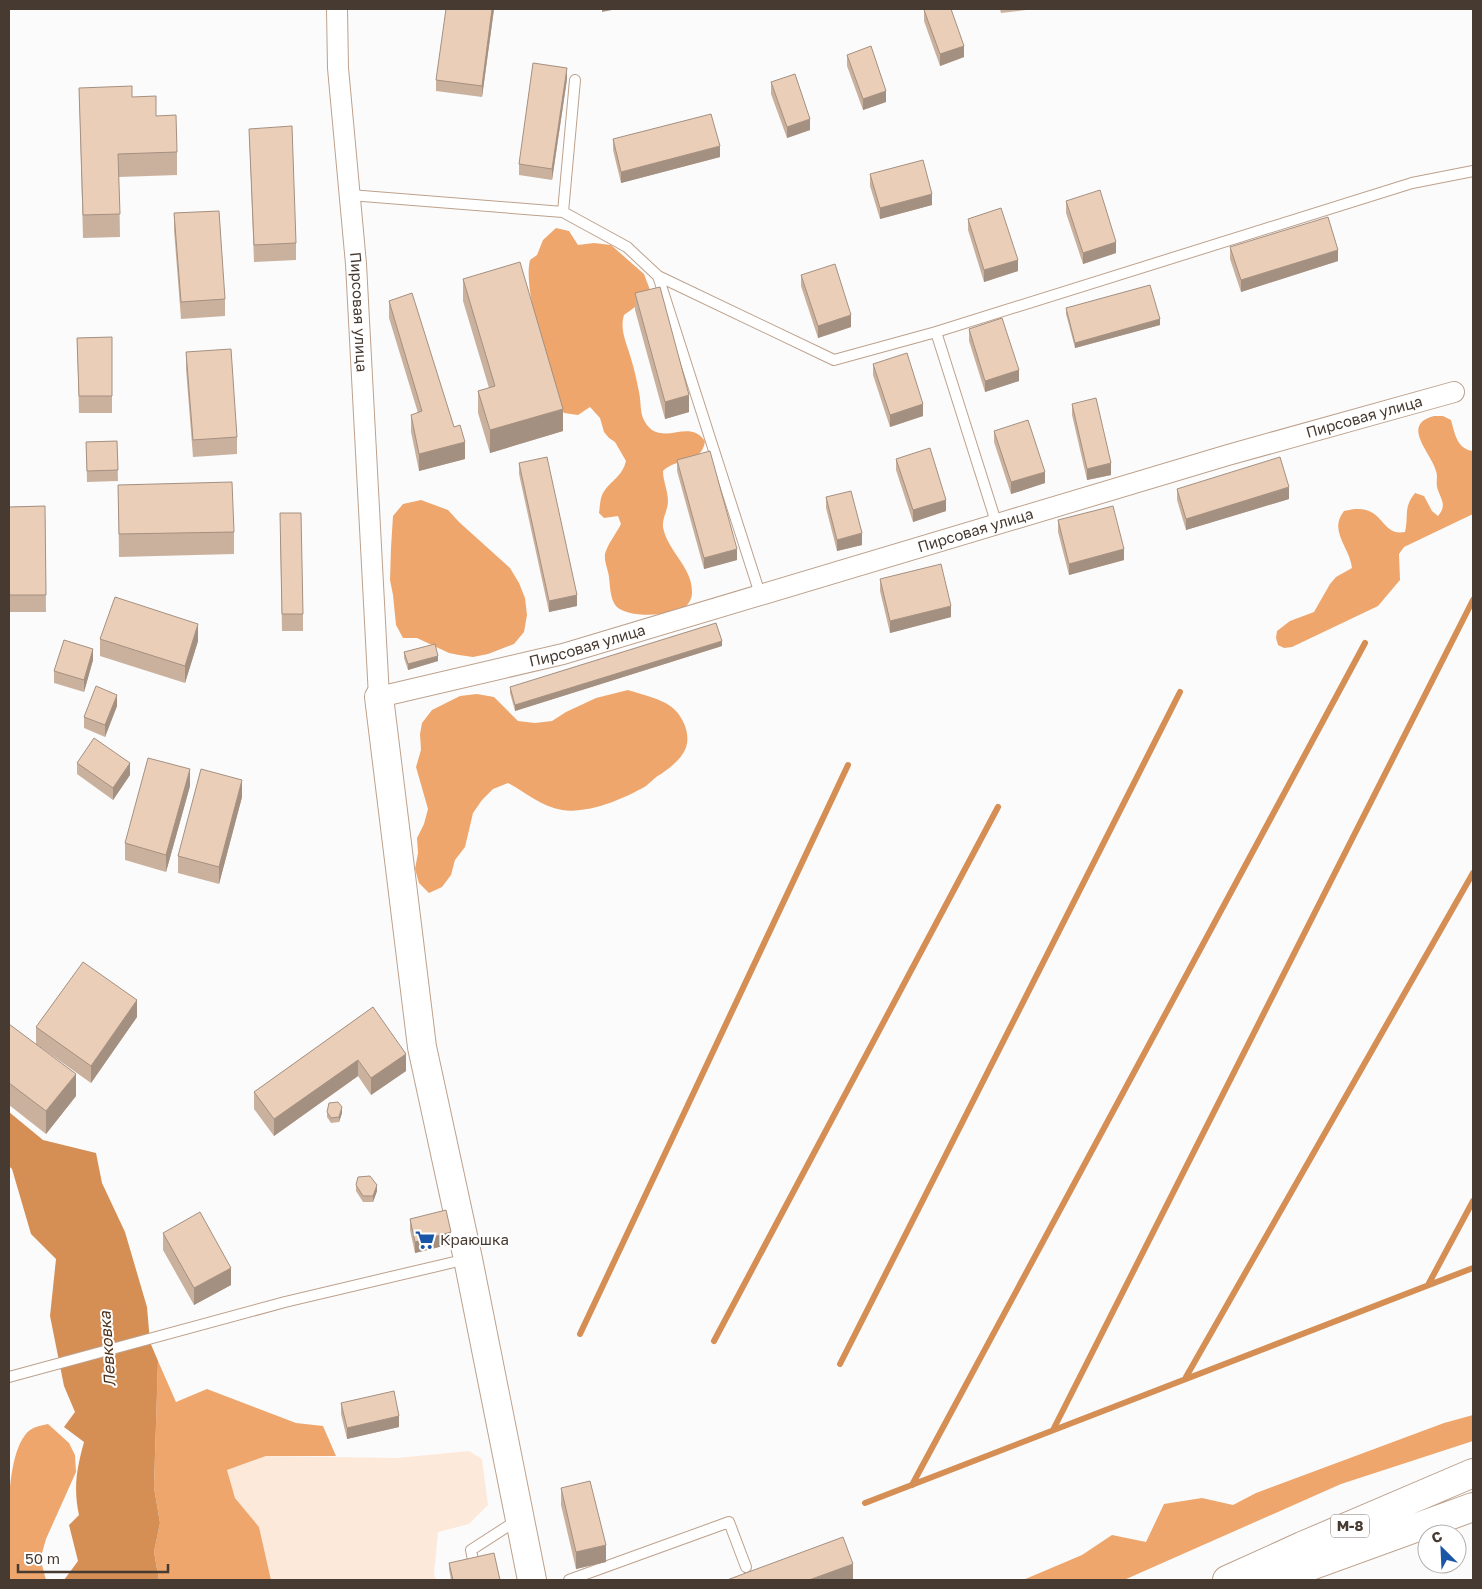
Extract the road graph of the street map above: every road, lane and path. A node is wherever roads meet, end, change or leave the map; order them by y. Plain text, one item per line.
1 (337, 9) edge
2 (575, 80) dead end
3 (1473, 172) edge
4 (350, 195) junction
5 (563, 212) junction
6 (658, 276) junction
7 (936, 332) junction
8 (1454, 392) dead end
9 (997, 525) junction
10 (760, 594) junction
11 (379, 697) junction
12 (468, 1259) junction
13 (12, 1376) edge
14 (1473, 1473) edge
15 (1473, 1507) edge
16 (520, 1519) junction
17 (746, 1567) dead end
18 (477, 1580) edge
19 (532, 1580) edge
20 (568, 1580) edge
21 (1227, 1580) edge
22 (1272, 1580) edge

1 - 4 street, Пирсовая улица
2 - 5 lane
3 - 7 lane
4 - 5 lane
4 - 11 street, Пирсовая улица
5 - 6 lane
6 - 7 lane
6 - 10 lane
7 - 9 lane
8 - 9 street, Пирсовая улица
9 - 10 street, Пирсовая улица
10 - 11 street, Пирсовая улица
11 - 12 main road
12 - 13 lane
12 - 16 main road
14 - 21 main road, М-8
15 - 22 main road, М-8
16 - 18 lane
16 - 19 main road
17 - 20 lane

